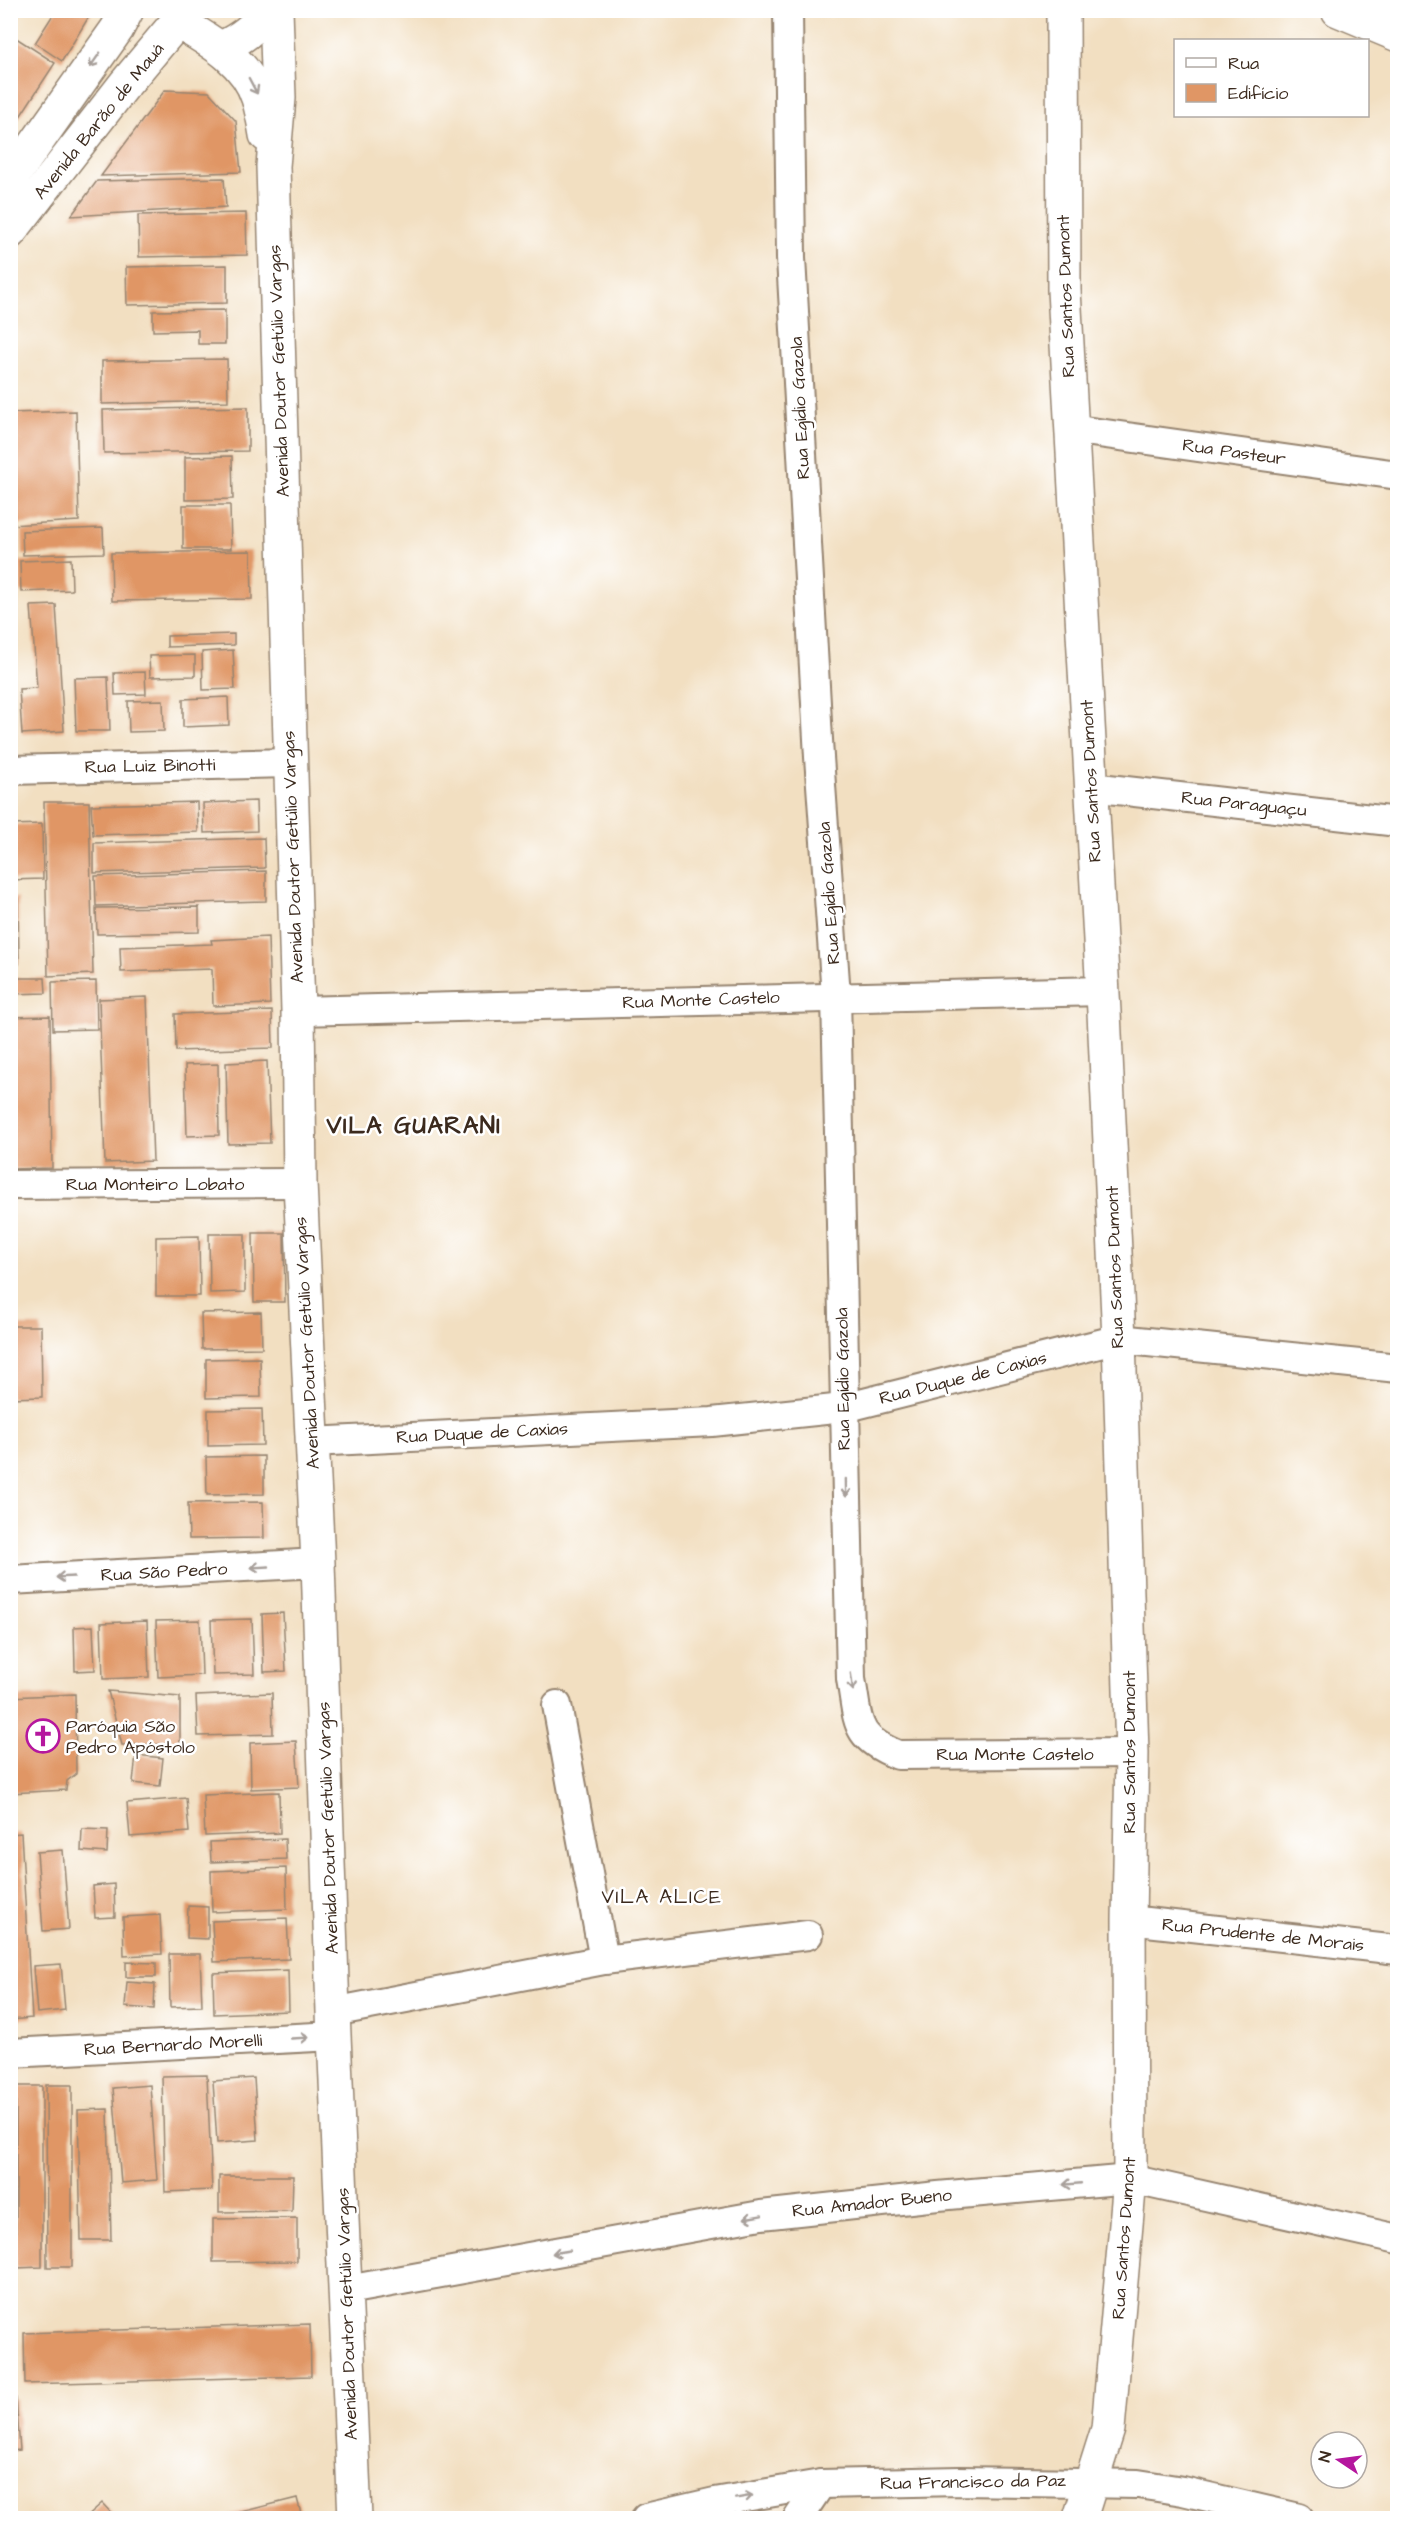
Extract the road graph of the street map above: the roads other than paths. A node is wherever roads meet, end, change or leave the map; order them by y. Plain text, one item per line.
1 (127, 10) edge
2 (267, 10) edge
3 (276, 10) edge
4 (788, 10) edge
5 (1063, 10) edge
6 (1338, 10) edge
7 (179, 14) edge
8 (1398, 35) edge
9 (222, 48) junction
10 (273, 166) junction
11 (10, 180) edge
12 (10, 232) edge
13 (1070, 429) junction
14 (1398, 475) edge
15 (290, 763) junction
16 (10, 770) edge
17 (1091, 787) junction
18 (1398, 822) edge
19 (1103, 991) junction
20 (836, 996) junction
21 (298, 1011) junction
22 (300, 1183) junction
23 (10, 1185) edge
24 (1119, 1339) junction
25 (1398, 1368) edge
26 (844, 1408) junction
27 (311, 1442) junction
28 (318, 1563) junction
29 (10, 1581) edge
30 (556, 1705) dead end
31 (1132, 1753) junction
32 (898, 1755) joint
33 (1128, 1920) junction
34 (808, 1935) dead end
35 (1398, 1950) edge
36 (604, 1960) junction
37 (334, 2024) junction
38 (10, 2053) edge
39 (1131, 2179) junction
40 (1398, 2238) edge
41 (347, 2290) junction
42 (1090, 2481) junction
43 (821, 2484) junction
44 (355, 2518) edge
45 (645, 2518) edge
46 (798, 2518) edge
47 (1080, 2518) edge
48 (1299, 2518) edge

1 -> 11 street, Avenida Barão de Mauá
2 - 9 street
3 - 10 street, Avenida Doutor Getúlio Vargas
4 - 20 street, Rua Egídio Gazola
5 - 13 street, Rua Santos Dumont
6 - 8 street
7 - 9 street, Avenida Doutor Getúlio Vargas
7 - 12 street, Avenida Barão de Mauá
9 -> 10 street, Avenida Doutor Getúlio Vargas
10 - 15 street, Avenida Doutor Getúlio Vargas
13 - 14 street, Rua Pasteur
13 - 17 street, Rua Santos Dumont
15 - 16 street, Rua Luiz Binotti
15 - 21 street, Avenida Doutor Getúlio Vargas
17 - 18 street, Rua Paraguaçu
17 - 19 street, Rua Santos Dumont
19 - 20 street, Rua Monte Castelo
19 - 24 street, Rua Santos Dumont
20 - 21 street, Rua Monte Castelo
20 - 26 street, Rua Egídio Gazola
21 - 22 street, Avenida Doutor Getúlio Vargas
22 - 23 street, Rua Monteiro Lobato
22 - 27 street, Avenida Doutor Getúlio Vargas
24 - 25 street, Rua Duque de Caxias
24 - 26 street, Rua Duque de Caxias
24 - 31 street, Rua Santos Dumont
26 - 27 street, Rua Duque de Caxias
26 -> 32 street, Rua Egídio Gazola
27 - 28 street, Avenida Doutor Getúlio Vargas
28 -> 29 street, Rua São Pedro
28 - 37 street, Avenida Doutor Getúlio Vargas
30 - 36 street
31 - 32 street, Rua Monte Castelo
31 - 33 street, Rua Santos Dumont
33 - 35 street, Rua Prudente de Morais
33 - 39 street, Rua Santos Dumont
34 - 36 street, Rua Bernardo Morelli
36 - 37 street, Rua Bernardo Morelli
38 -> 37 street, Rua Bernardo Morelli
37 - 41 street, Avenida Doutor Getúlio Vargas
39 - 40 street, Rua Amador Bueno
39 -> 41 street, Rua Amador Bueno
39 - 42 street, Rua Santos Dumont
41 - 44 street, Avenida Doutor Getúlio Vargas
42 - 43 street, Rua Francisco da Paz
42 - 47 street, Rua Santos Dumont
42 - 48 street, Rua Francisco da Paz
45 -> 43 street, Rua Francisco da Paz
43 - 46 street

